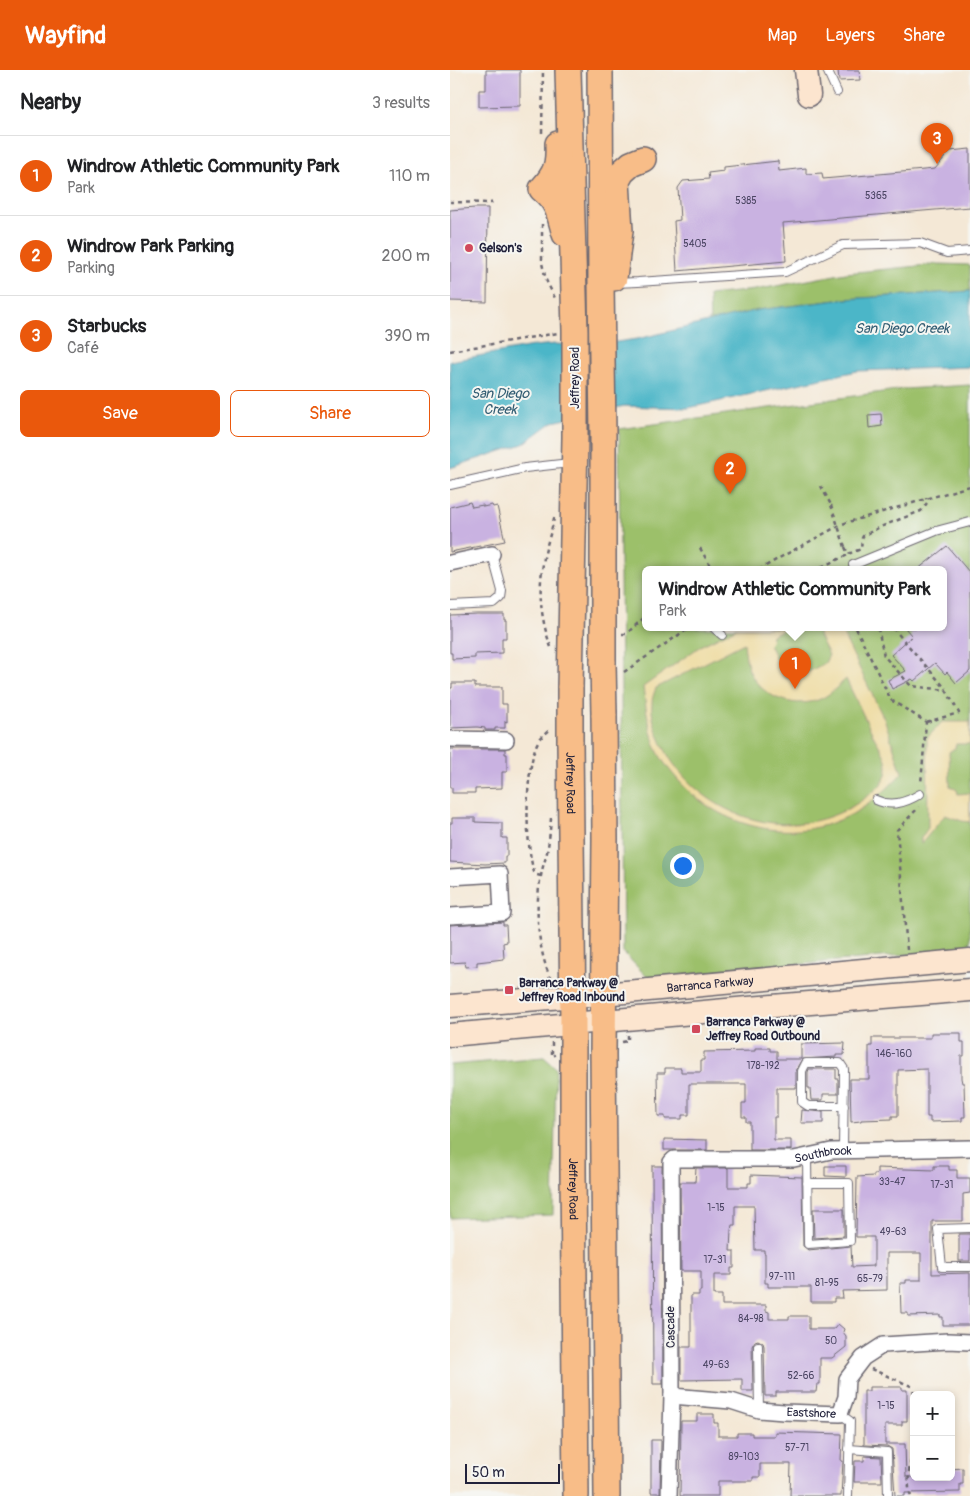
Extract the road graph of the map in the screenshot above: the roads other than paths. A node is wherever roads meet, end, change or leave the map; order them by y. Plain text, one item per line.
1 (567, 70) edge
2 (600, 70) edge
3 (806, 70) edge
4 (827, 70) edge
5 (837, 92) dead end
6 (809, 95) dead end
7 (600, 134) junction
8 (970, 251) edge
9 (607, 283) junction
10 (575, 463) junction
11 (450, 485) edge
12 (970, 522) edge
13 (492, 554) joint
14 (450, 563) edge
15 (853, 565) dead end
16 (450, 606) edge
17 (717, 631) edge
18 (722, 635) dead end
19 (450, 739) edge
20 (506, 740) dead end
21 (920, 794) road end
22 (876, 800) dead end
23 (450, 877) edge
24 (450, 916) edge
25 (970, 960) edge
26 (970, 990) edge
27 (604, 994) junction
28 (573, 997) junction
29 (450, 1006) edge
30 (603, 1022) junction
31 (574, 1025) junction
32 (450, 1035) edge
33 (844, 1106) junction
34 (970, 1148) edge
35 (843, 1150) junction
36 (807, 1156) junction
37 (674, 1159) joint
38 (807, 1183) junction
39 (970, 1228) edge
40 (970, 1268) edge
41 (970, 1342) edge
42 (758, 1346) dead end
43 (672, 1396) junction
44 (759, 1410) junction
45 (840, 1414) junction
46 (850, 1449) junction
47 (576, 1496) edge
48 (607, 1496) edge
49 (669, 1496) edge
50 (848, 1496) edge
51 (888, 1496) edge

1 - 10 main road, Jeffrey Road
2 - 7 main road
3 - 6 main road
4 - 5 lane
7 - 9 main road
7 - 9 main road
8 - 9 lane
9 - 27 main road, bridge
10 - 11 lane
10 - 28 main road, Jeffrey Road, bridge
12 - 15 lane
13 - 14 street
13 - 16 lane
17 - 18 lane
19 - 20 street
21 - 22 lane
23 - 24 street
25 - 27 main road, Barranca Parkway
26 - 30 main road
27 - 28 main road, Barranca Parkway
27 - 30 main road
28 - 29 main road, Barranca Parkway
28 - 31 main road, Jeffrey Road
30 - 31 main road
30 - 48 main road
31 - 32 main road
31 - 47 main road, Jeffrey Road
33 - 33 lane
33 - 35 lane
34 - 35 street, Southbrook
35 - 36 street, Southbrook
36 - 37 street, Southbrook
36 - 38 lane
37 - 43 street, Cascade
38 - 38 lane
39 - 40 lane
41 - 45 street, Eastshore
42 - 44 lane
43 - 44 street, Eastshore
43 - 49 street, Cascade
44 - 45 street, Eastshore
45 - 46 lane
46 - 50 lane
46 - 51 lane

